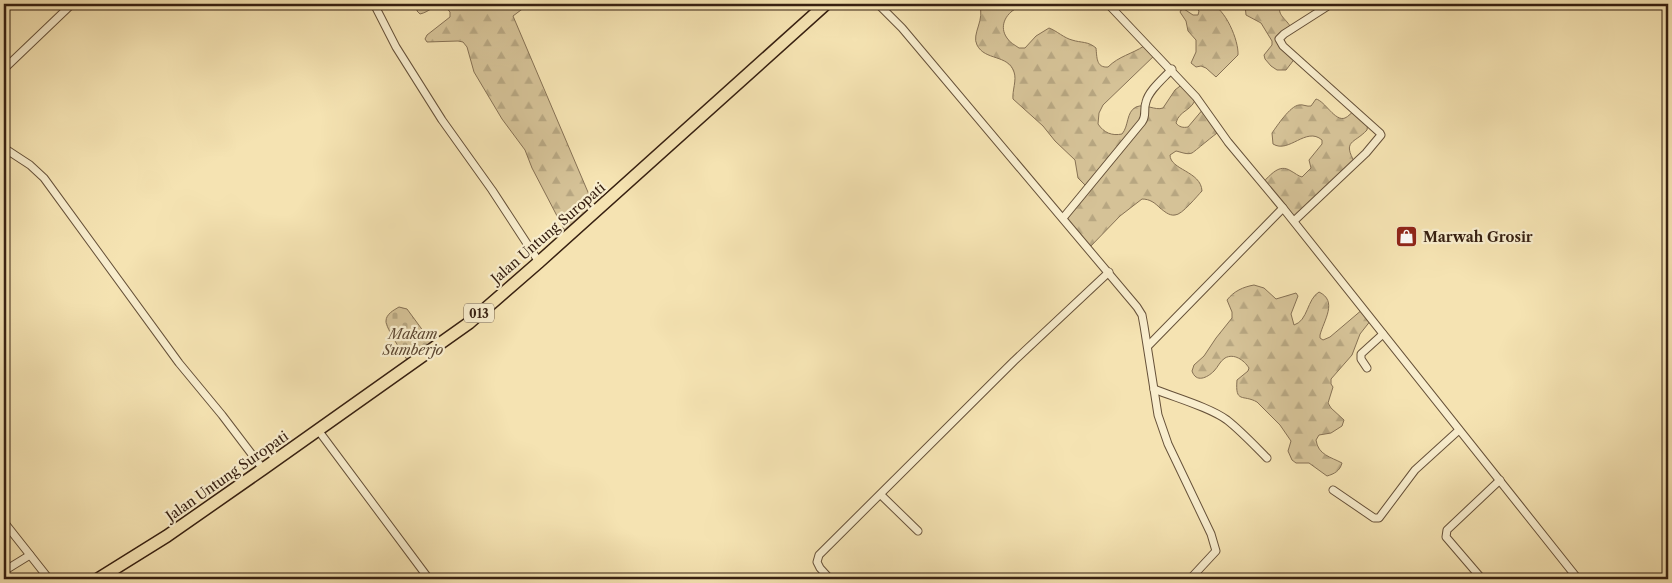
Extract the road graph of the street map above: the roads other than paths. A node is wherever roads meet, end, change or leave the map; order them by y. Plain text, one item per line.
1 (72, 4) edge
2 (374, 4) edge
3 (826, 4) edge
4 (878, 4) edge
5 (1108, 4) edge
6 (1331, 4) edge
7 (4, 69) edge
8 (1172, 70) junction
9 (4, 148) edge
10 (1283, 208) junction
11 (1063, 218) junction
12 (1294, 221) junction
13 (539, 262) junction
14 (1109, 272) junction
15 (1383, 334) junction
16 (1148, 346) junction
17 (1367, 368) dead end
18 (1154, 390) junction
19 (318, 430) junction
20 (1459, 430) junction
21 (1266, 458) dead end
22 (263, 470) junction
23 (1500, 480) junction
24 (1333, 490) dead end
25 (881, 495) junction
26 (4, 522) edge
27 (918, 531) dead end
28 (30, 555) junction
29 (4, 571) edge
30 (49, 579) edge
31 (98, 579) edge
32 (429, 579) edge
33 (830, 579) edge
34 (1190, 579) edge
35 (1482, 579) edge
36 (1578, 579) edge

1 - 7 street
2 - 13 street
3 - 13 main road, Jalan Untung Suropati / 013
4 - 11 street
5 - 8 street
6 - 12 street
8 - 10 street
8 - 11 street
9 - 22 street
10 - 12 street
10 - 16 street
11 - 14 street
12 - 15 street
13 - 19 main road, Jalan Untung Suropati / 013
14 - 16 street
14 - 25 street
15 - 17 street
15 - 20 street
16 - 18 street
18 - 21 street
18 - 34 street
19 - 22 main road, Jalan Untung Suropati / 013
19 - 32 street
20 - 23 street
20 - 24 street
22 - 31 main road, Jalan Untung Suropati / 013
23 - 35 street
23 - 36 street
25 - 27 street
25 - 33 street
26 - 28 street
28 - 29 street
28 - 30 street

